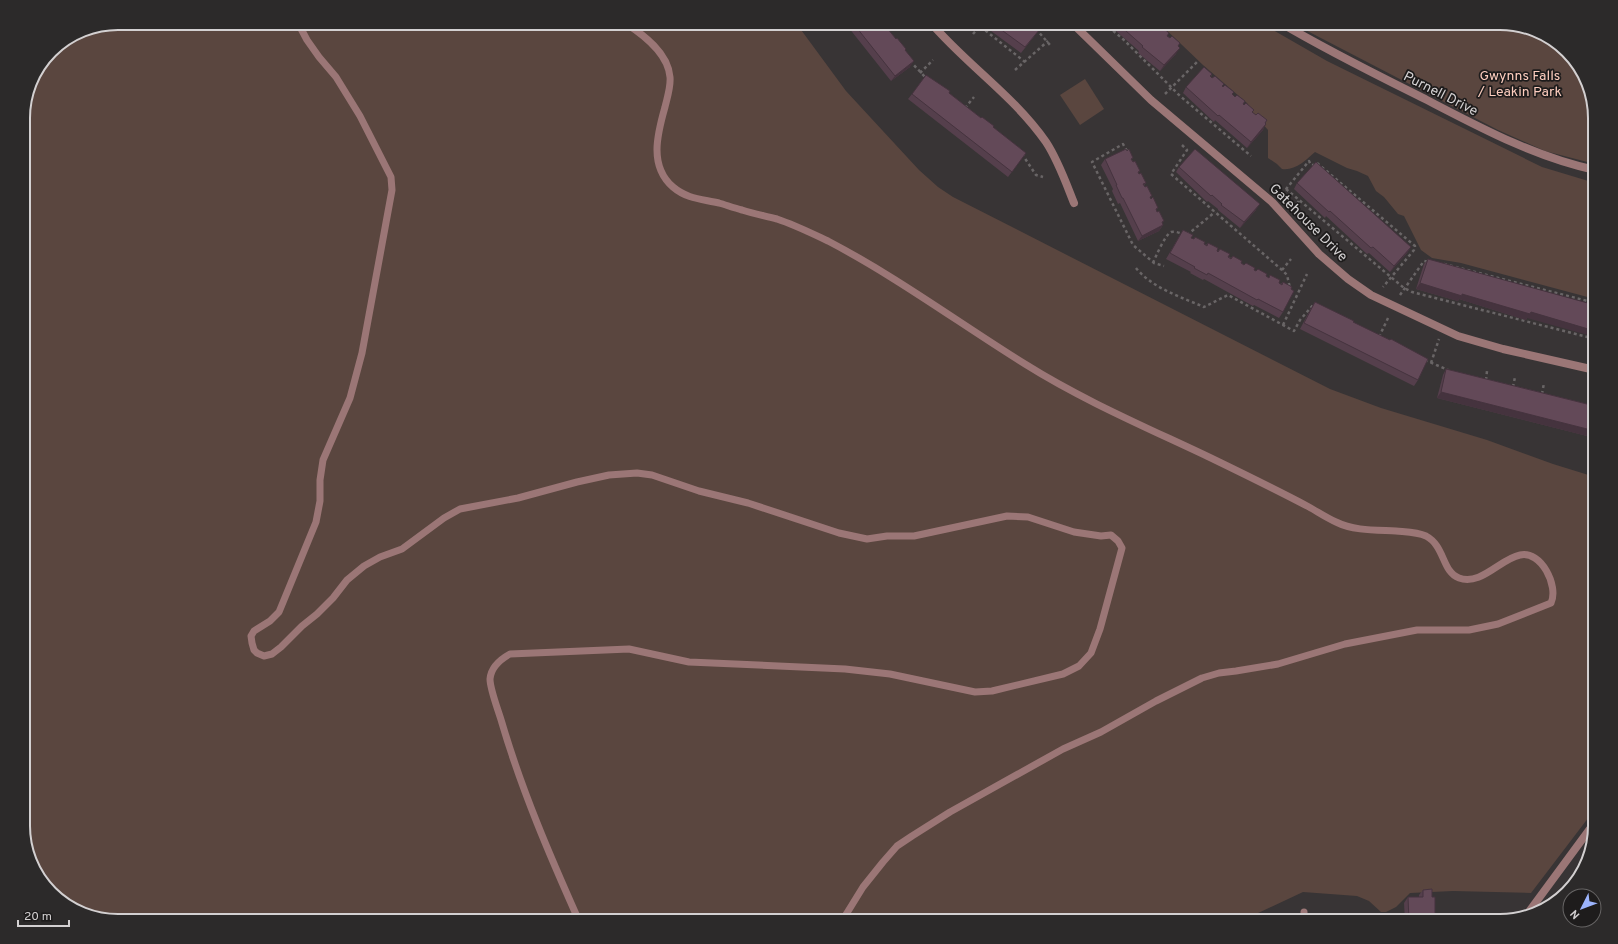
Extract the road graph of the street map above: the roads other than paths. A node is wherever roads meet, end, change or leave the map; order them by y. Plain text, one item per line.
1 (302, 30) edge
2 (636, 30) edge
3 (937, 30) edge
4 (1079, 30) edge
5 (1293, 30) edge
6 (1588, 169) edge
7 (1074, 203) dead end
8 (1588, 368) edge
9 (1587, 832) edge
10 (1532, 907) edge
11 (575, 914) edge
12 (846, 914) edge

1 - 11 lane
2 - 12 lane
3 - 7 street
4 - 8 street, Gatehouse Drive
5 - 6 street, Purnell Drive
9 - 10 street

